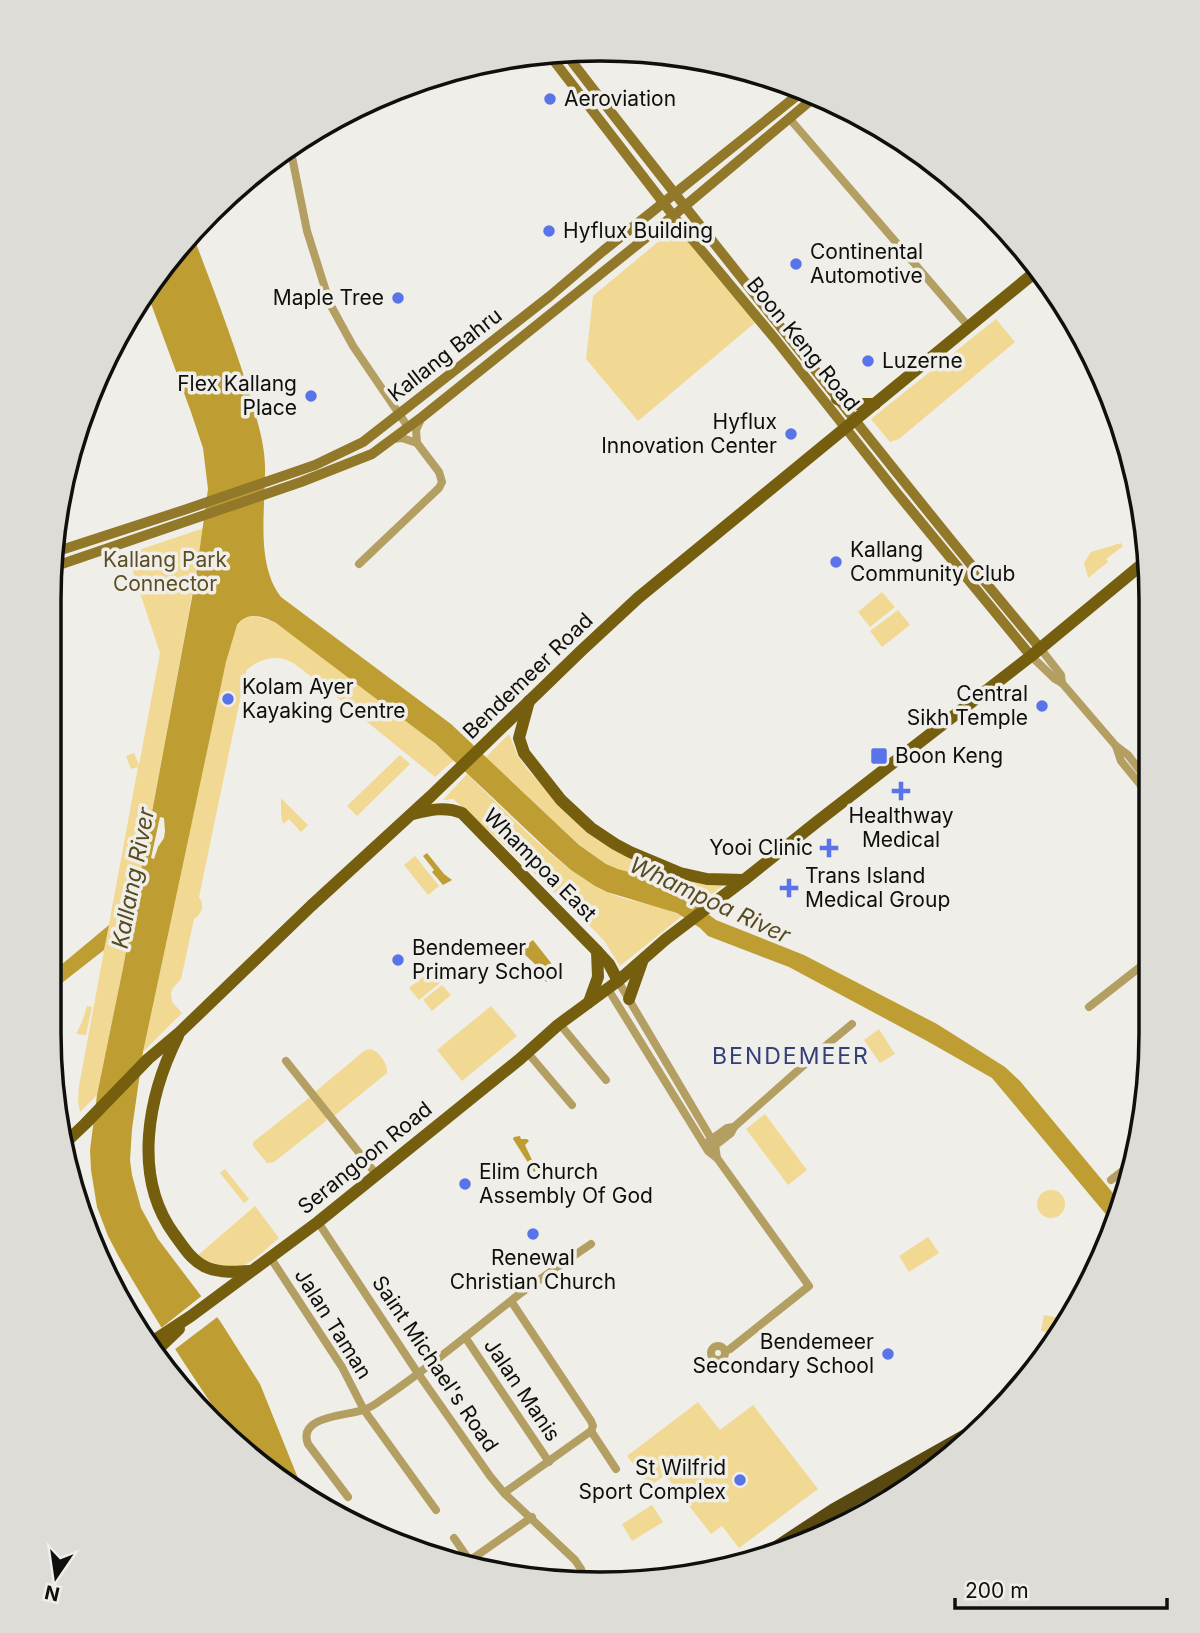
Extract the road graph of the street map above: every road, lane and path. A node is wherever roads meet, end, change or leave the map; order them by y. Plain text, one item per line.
1 (572, 62) edge
2 (556, 63) edge
3 (794, 98) edge
4 (808, 103) edge
5 (789, 118) junction
6 (292, 158) edge
7 (674, 194) junction
8 (663, 203) junction
9 (684, 207) junction
10 (673, 215) junction
11 (1030, 277) edge
12 (969, 327) junction
13 (837, 399) junction
14 (875, 404) junction
15 (399, 416) junction
16 (422, 416) junction
17 (850, 424) junction
18 (408, 426) junction
19 (390, 440) junction
20 (417, 443) junction
21 (280, 483) junction
22 (184, 516) junction
23 (64, 550) edge
24 (62, 563) edge
25 (359, 564) dead end
26 (1138, 568) edge
27 (1035, 652) junction
28 (530, 701) junction
29 (1116, 746) junction
30 (1139, 769) edge
31 (1139, 783) edge
32 (412, 814) junction
33 (744, 880) junction
34 (597, 951) junction
35 (644, 959) junction
36 (1139, 968) edge
37 (613, 985) junction
38 (629, 999) junction
39 (589, 1002) junction
40 (1089, 1007) dead end
41 (852, 1024) dead end
42 (558, 1025) junction
43 (180, 1032) junction
44 (527, 1052) junction
45 (286, 1061) dead end
46 (606, 1080) dead end
47 (572, 1105) dead end
48 (734, 1127) junction
49 (704, 1128) junction
50 (722, 1132) junction
51 (72, 1138) edge
52 (710, 1145) junction
53 (1120, 1173) edge
54 (376, 1174) junction
55 (1111, 1180) dead end
56 (318, 1222) junction
57 (591, 1244) dead end
58 (270, 1257) junction
59 (250, 1272) junction
60 (511, 1301) junction
61 (465, 1337) junction
62 (159, 1342) edge
63 (725, 1350) dead end
64 (419, 1373) junction
65 (364, 1410) junction
66 (591, 1431) junction
67 (940, 1450) edge
68 (549, 1462) junction
69 (617, 1469) dead end
70 (504, 1493) junction
71 (348, 1497) dead end
72 (436, 1510) dead end
73 (532, 1517) junction
74 (797, 1534) edge
75 (454, 1538) dead end
76 (464, 1554) edge
77 (476, 1556) edge
78 (582, 1571) edge

1 - 7 main road, Boon Keng Road
2 - 8 main road, Boon Keng Road
3 - 7 main road, Kallang Bahru
4 - 5 main road, Kallang Bahru
5 - 9 main road, Kallang Bahru
5 - 12 street
6 - 15 street
7 - 8 main road, Kallang Bahru
7 - 9 main road, Boon Keng Road
8 - 10 main road, Boon Keng Road
8 - 15 main road, Kallang Bahru
9 - 10 main road, Kallang Bahru
9 - 13 main road, Boon Keng Road
10 - 16 main road, Kallang Bahru
10 - 17 main road, Boon Keng Road
11 - 12 main road, Bendemeer Road
12 - 14 main road, Bendemeer Road
13 - 14 main road
13 - 17 main road, Boon Keng Road
14 - 17 main road, Bendemeer Road
15 - 18 street
15 - 21 main road, Kallang Bahru
16 - 18 main road, Kallang Bahru
16 - 20 street, Kallang Bahru
17 - 27 main road, Boon Keng Road
17 - 28 main road, Bendemeer Road
18 - 19 main road, Kallang Bahru
19 - 20 street, Kallang Bahru
19 - 21 main road, Kallang Bahru
20 - 25 street
21 - 22 main road, Kallang Bahru
22 - 23 main road, Kallang Bahru
22 - 24 main road, Kallang Bahru
26 - 27 main road, Serangoon Road
27 - 29 street
27 - 33 main road, Serangoon Road
28 - 32 main road, Bendemeer Road
28 - 33 main road
29 - 30 street
29 - 31 street
32 - 34 main road, Whampoa East
32 - 43 main road, Bendemeer Road
33 - 35 main road, Serangoon Road
34 - 37 main road, Whampoa East
34 - 39 main road, Whampoa East
35 - 37 main road, Serangoon Road
35 - 38 main road
36 - 40 street
37 - 38 street
37 - 39 main road, Serangoon Road
37 - 52 street
38 - 49 street
39 - 42 main road, Serangoon Road
41 - 48 street
42 - 44 main road, Serangoon Road
42 - 46 street
43 - 51 main road, Bendemeer Road
43 - 59 main road
44 - 47 street
44 - 54 main road, Serangoon Road
45 - 54 street
48 - 50 street
48 - 52 street
49 - 50 street
49 - 52 street
50 - 52 street
52 - 63 street
53 - 55 street
54 - 56 main road, Serangoon Road
56 - 58 main road, Serangoon Road
56 - 64 street, Saint Michael's Road
57 - 60 street, Jalan Taman
58 - 59 main road, Serangoon Road
58 - 65 street, Jalan Taman
59 - 62 main road, Serangoon Road
60 - 61 street, Jalan Taman
60 - 66 street
61 - 64 street, Jalan Taman
61 - 68 street, Jalan Manis
64 - 65 street, Jalan Taman
64 - 70 street, Saint Michael's Road
65 - 71 street, Jalan Taman
65 - 72 street, Jalan Taman
66 - 68 street
66 - 69 street
67 - 74 highway
68 - 70 street
70 - 73 street, Saint Michael's Road
73 - 77 street
73 - 78 street, Saint Michael's Road
75 - 76 street

